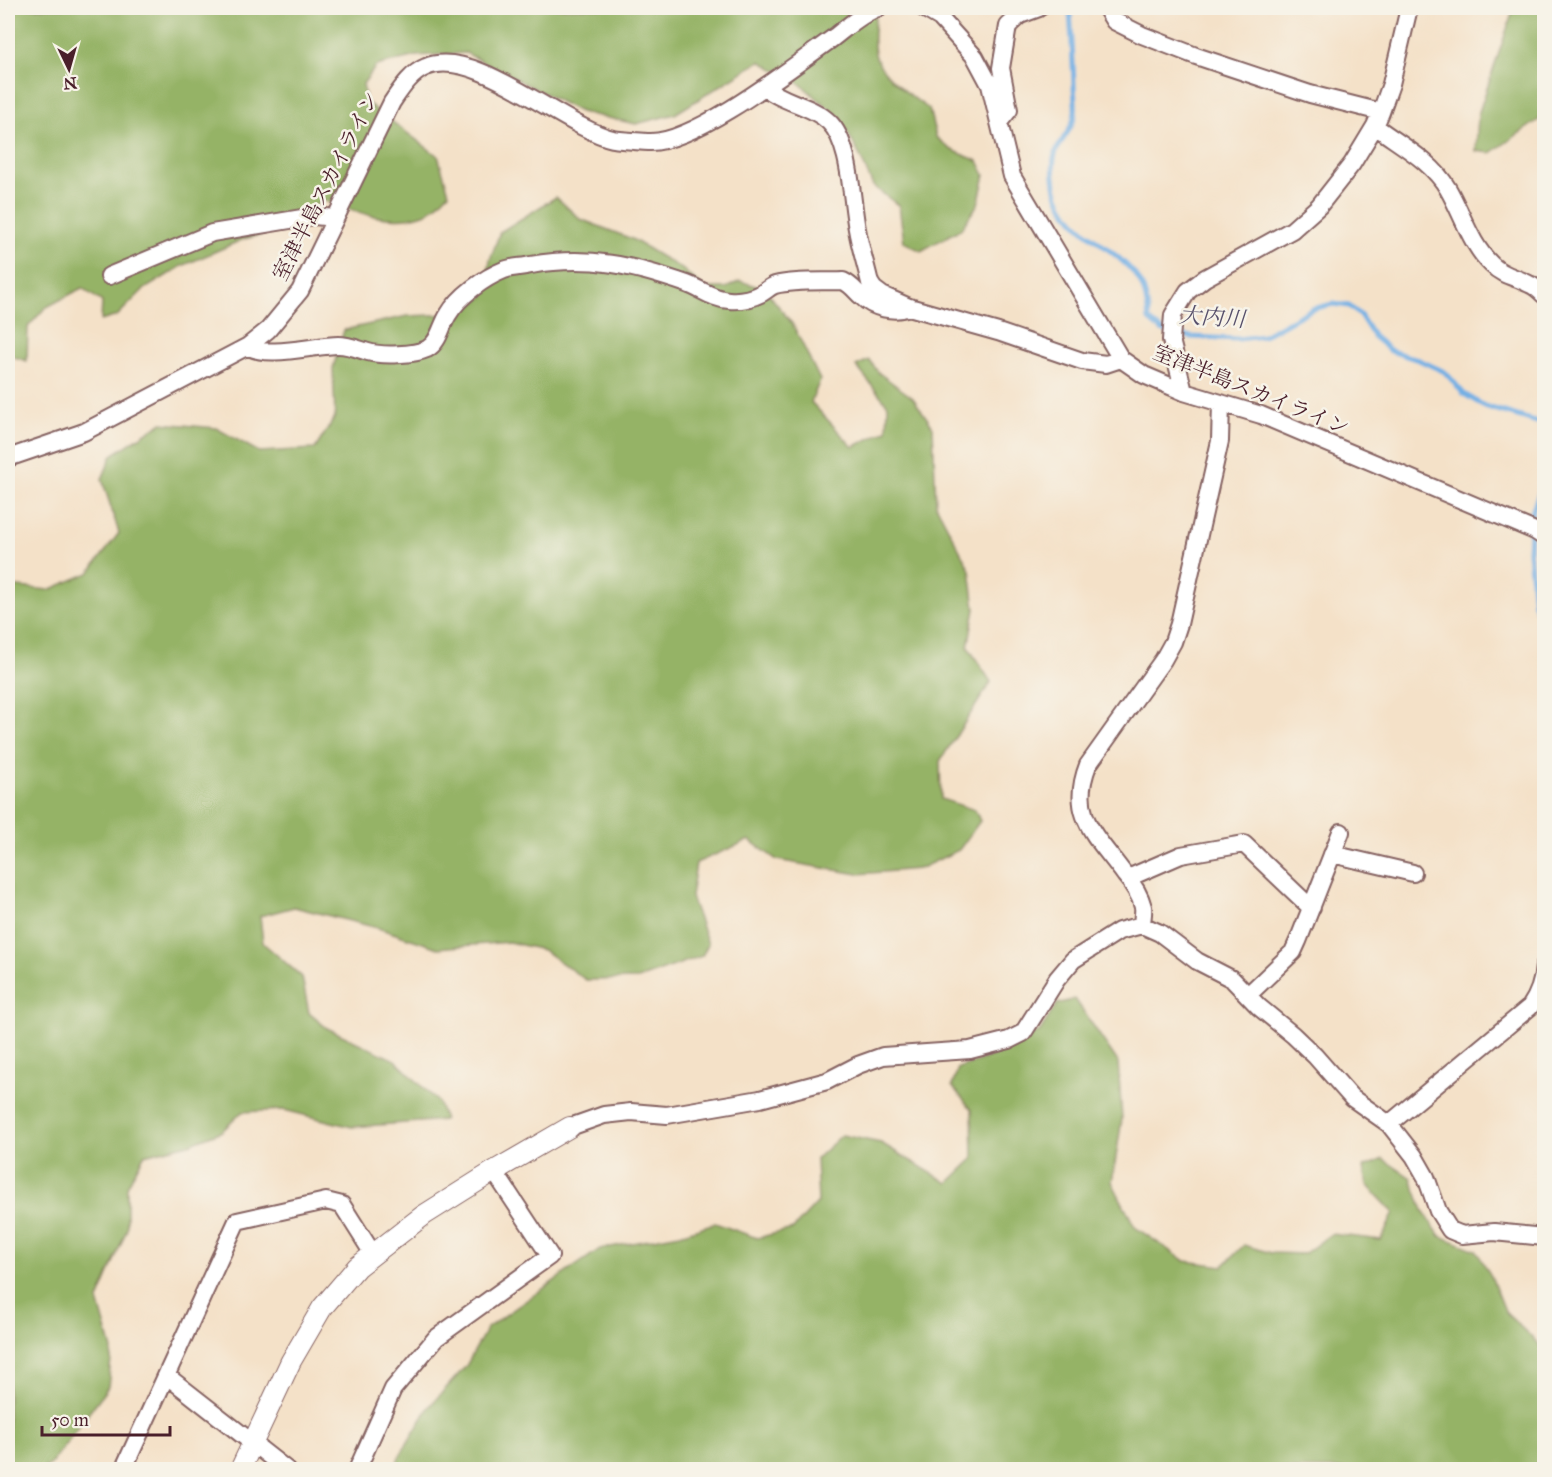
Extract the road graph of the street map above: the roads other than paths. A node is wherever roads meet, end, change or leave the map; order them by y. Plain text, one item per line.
1 (878, 8) edge
2 (923, 8) edge
3 (1039, 8) edge
4 (1106, 8) edge
5 (1409, 8) edge
6 (765, 87) junction
7 (1378, 119) junction
8 (1000, 121) junction
9 (335, 218) junction
10 (109, 276) dead end
11 (1545, 295) edge
12 (909, 308) junction
13 (248, 346) junction
14 (1121, 358) junction
15 (1184, 392) junction
16 (1221, 403) junction
17 (8, 458) edge
18 (1545, 530) edge
19 (1544, 536) edge
20 (1341, 832) dead end
21 (1332, 854) junction
22 (1413, 873) dead end
23 (1128, 878) junction
24 (1312, 907) junction
25 (1142, 925) junction
26 (1545, 966) edge
27 (1248, 995) junction
28 (1389, 1124) junction
29 (570, 1127) joint
30 (494, 1171) junction
31 (1545, 1237) edge
32 (373, 1254) junction
33 (167, 1376) junction
34 (253, 1443) junction
35 (123, 1470) edge
36 (240, 1470) edge
37 (287, 1470) edge
38 (357, 1470) edge

1 - 6 street, 室津半島スカイライン
2 - 8 street, 室津半島スカイライン
3 - 8 street
4 - 7 street
5 - 7 street
6 - 9 street, 室津半島スカイライン
6 - 12 street
7 - 11 street
7 - 15 street
8 - 14 street, 室津半島スカイライン
9 - 10 street
9 - 13 street, 室津半島スカイライン
12 - 13 street
12 - 14 street
13 - 17 street, 室津半島スカイライン
14 - 15 street, 室津半島スカイライン
15 - 16 street, 室津半島スカイライン
16 - 19 street, 室津半島スカイライン
16 - 23 street
18 - 19 street
20 - 21 street
21 - 22 street
21 - 24 street
23 - 24 street
23 - 25 street
24 - 27 street
25 - 27 street
25 - 29 street
26 - 28 street
27 - 28 street
28 - 31 street
29 - 30 street
30 - 32 street
30 - 38 street
32 - 33 street
32 - 34 street
33 - 34 street
33 - 35 street
34 - 36 street
34 - 37 street

